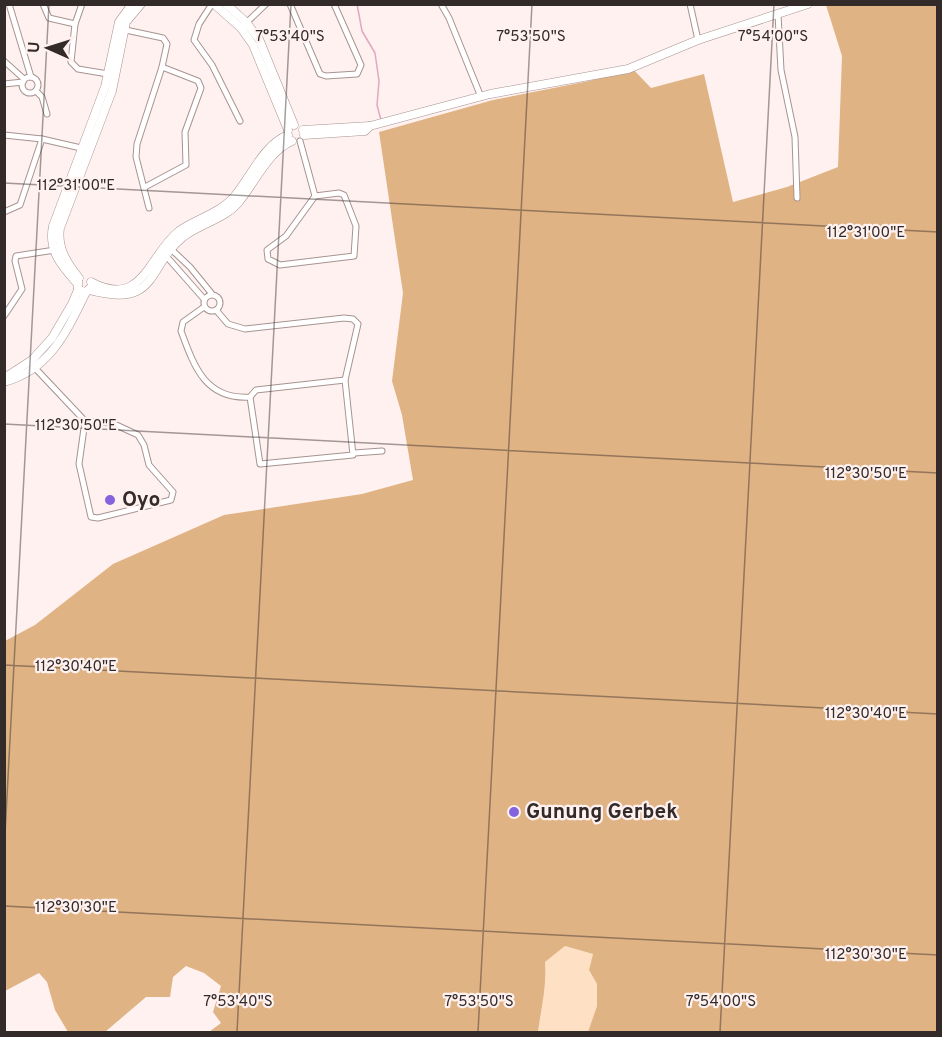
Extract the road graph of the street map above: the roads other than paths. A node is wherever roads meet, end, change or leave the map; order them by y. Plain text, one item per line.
1 (9, 4) edge
2 (43, 4) edge
3 (82, 4) edge
4 (132, 4) edge
5 (141, 4) edge
6 (213, 4) edge
7 (226, 4) edge
8 (266, 4) edge
9 (290, 4) edge
10 (334, 4) edge
11 (441, 4) edge
12 (690, 4) edge
13 (808, 4) edge
14 (778, 14) junction
15 (75, 24) junction
16 (244, 25) junction
17 (120, 29) junction
18 (698, 40) junction
19 (4, 61) edge
20 (162, 68) junction
21 (108, 74) junction
22 (31, 77) junction
23 (23, 81) junction
24 (4, 84) edge
25 (36, 91) junction
26 (484, 96) junction
27 (47, 114) dead end
28 (240, 121) dead end
29 (296, 134) junction
30 (4, 135) edge
31 (42, 139) junction
32 (81, 148) junction
33 (73, 182) junction
34 (145, 187) junction
35 (315, 196) junction
36 (796, 198) dead end
37 (149, 208) dead end
38 (4, 212) edge
39 (57, 249) junction
40 (170, 253) junction
41 (148, 279) junction
42 (83, 286) junction
43 (212, 294) junction
44 (204, 299) junction
45 (204, 307) junction
46 (216, 310) junction
47 (4, 316) edge
48 (66, 325) junction
49 (35, 368) junction
50 (7, 378) edge
51 (345, 380) junction
52 (250, 397) junction
53 (85, 421) junction
54 (382, 451) dead end
55 (354, 453) junction

1 - 22 street
2 - 15 street
3 - 15 street
4 - 17 street
5 - 17 street
6 - 16 street
6 - 28 street
7 - 16 street
8 - 16 street
9 - 10 street
11 - 26 street
12 - 18 street
13 - 14 street
14 - 18 street
14 - 36 street
15 - 21 street
16 - 29 street
17 - 20 street
17 - 21 street
17 - 33 street
18 - 26 street
19 - 23 street
20 - 34 street
20 - 34 street
21 - 32 street
22 - 23 street
22 - 25 street
23 - 24 street
23 - 25 street
25 - 27 street
26 - 29 street
29 - 35 street
29 - 40 street
29 - 41 street
30 - 31 street
31 - 32 street
31 - 38 street
32 - 33 street
33 - 39 street
34 - 37 street
35 - 35 street
39 - 42 street
39 - 47 street
40 - 41 street
40 - 43 street
40 - 44 street
41 - 42 street
42 - 48 street
43 - 44 street
43 - 46 street
44 - 45 street
45 - 46 street
45 - 52 street
46 - 51 street
48 - 49 street
48 - 50 street
49 - 50 street
49 - 53 street
51 - 52 street
51 - 55 street
52 - 55 street
53 - 53 street
54 - 55 street

